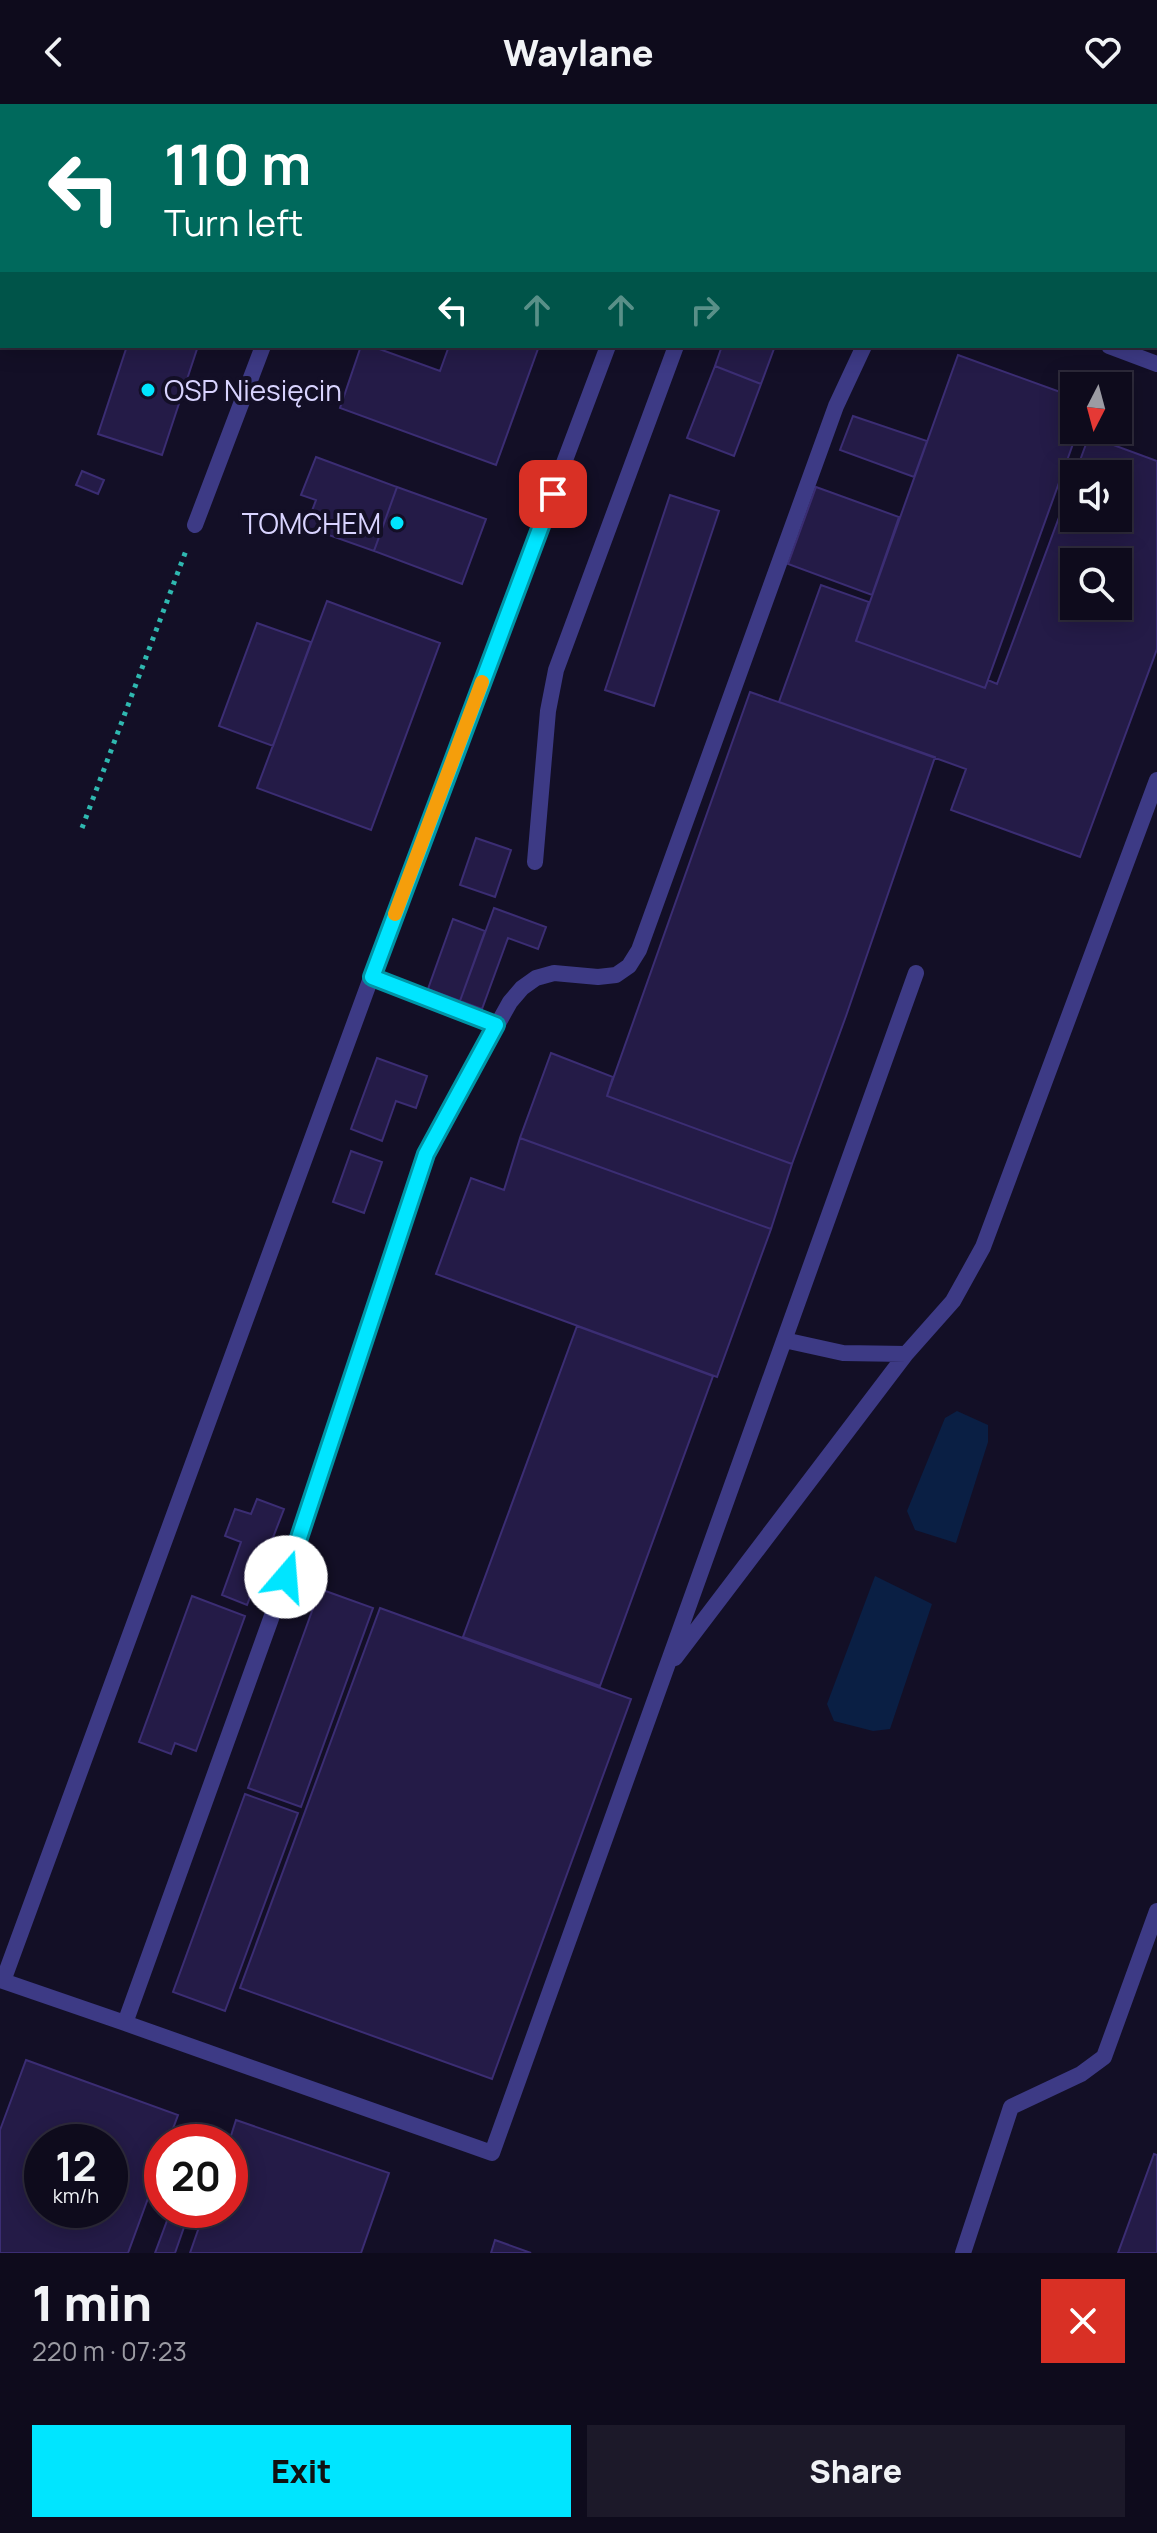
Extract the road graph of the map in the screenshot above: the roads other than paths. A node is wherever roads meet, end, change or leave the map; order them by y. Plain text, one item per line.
1 (262, 348) edge
2 (607, 348) edge
3 (675, 348) edge
4 (863, 348) edge
5 (1114, 348) edge
6 (1157, 364) edge
7 (195, 525) road end
8 (1157, 780) edge
9 (535, 862) dead end
10 (916, 973) dead end
11 (372, 977) junction
12 (496, 1025) junction
13 (784, 1340) junction
14 (906, 1354) junction
15 (665, 1671) junction
16 (1157, 1911) edge
17 (125, 2023) junction
18 (963, 2253) edge

1 - 7 lane
2 - 11 lane
3 - 9 lane
4 - 12 lane
5 - 6 lane
8 - 14 lane
10 - 13 lane
11 - 12 lane
11 - 17 lane
12 - 17 lane
13 - 14 lane
13 - 15 lane
14 - 15 lane
15 - 17 lane
16 - 18 lane

